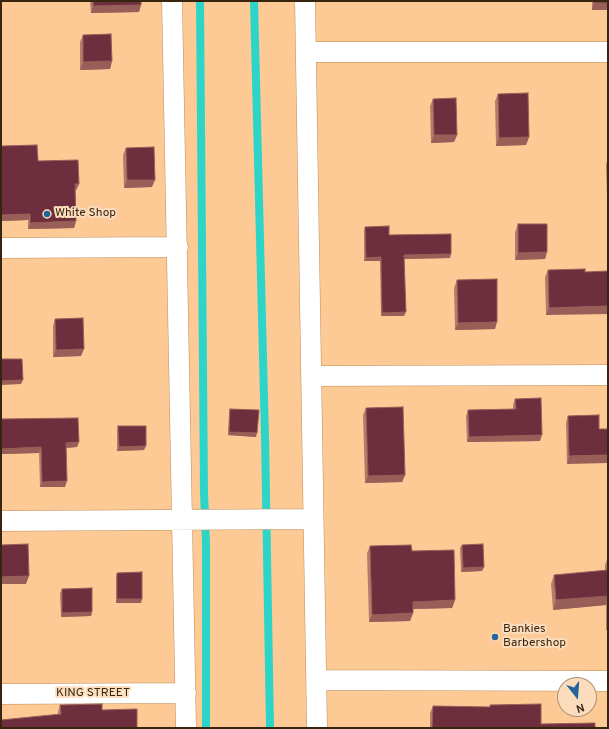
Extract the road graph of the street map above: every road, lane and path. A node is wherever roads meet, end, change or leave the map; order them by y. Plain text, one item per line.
1 (172, 1) edge
2 (305, 1) edge
3 (306, 52) junction
4 (608, 52) edge
5 (178, 247) junction
6 (1, 248) edge
7 (608, 375) edge
8 (311, 376) junction
9 (313, 519) junction
10 (183, 520) junction
11 (1, 521) edge
12 (316, 680) junction
13 (608, 681) edge
14 (186, 693) junction
15 (1, 694) edge
16 (186, 728) edge
17 (316, 728) edge

1 - 5 street
2 - 3 street
3 - 4 street
3 - 8 street
5 - 6 street
5 - 10 street
7 - 8 street
8 - 9 street
9 - 10 street
9 - 12 street
10 - 11 street
10 - 14 street
12 - 13 street
12 - 17 street
14 - 15 street, KING STREET
14 - 16 street

